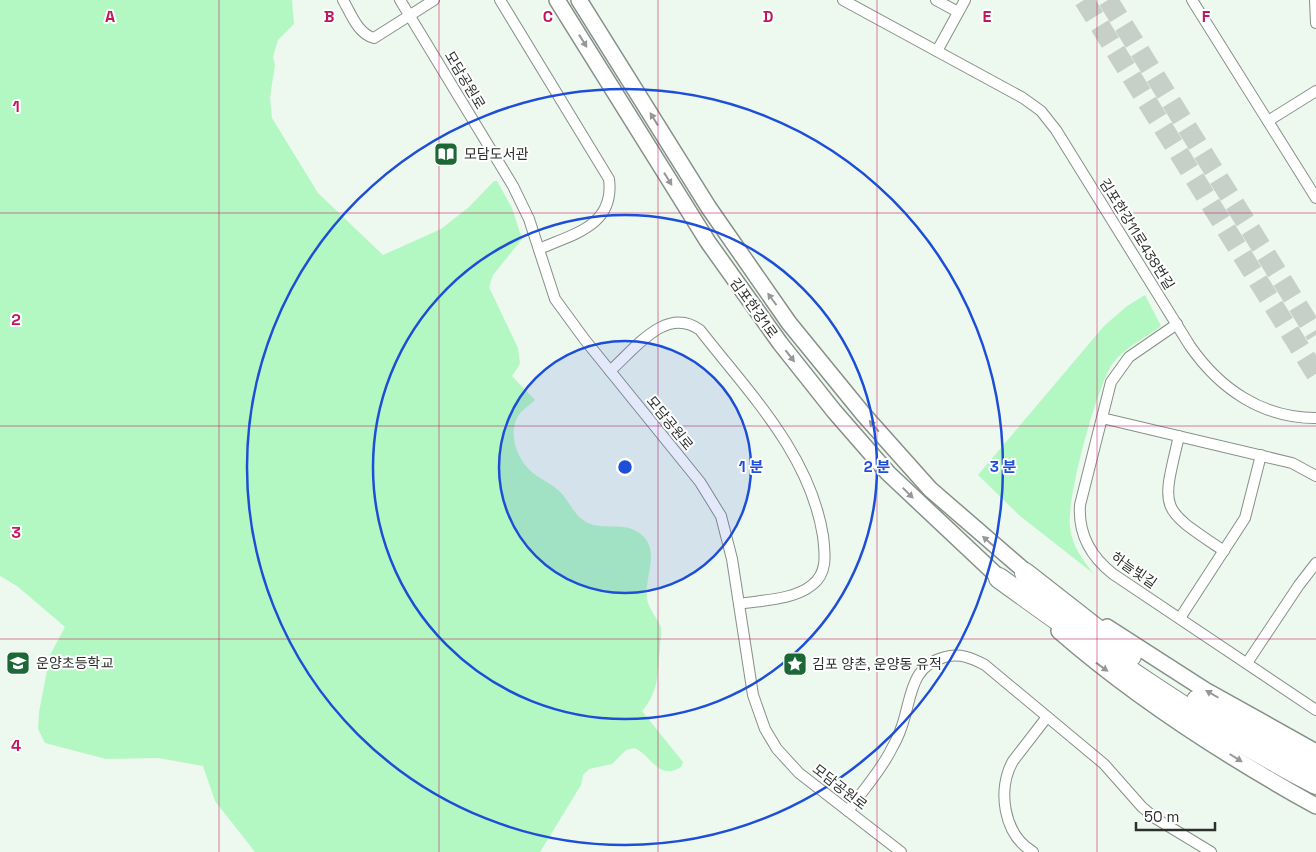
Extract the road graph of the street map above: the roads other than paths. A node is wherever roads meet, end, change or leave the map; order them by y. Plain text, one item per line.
1 (343, 0) edge
2 (400, 0) edge
3 (434, 0) edge
4 (500, 0) edge
5 (557, 0) edge
6 (579, 0) edge
7 (843, 0) edge
8 (936, 0) edge
9 (965, 0) edge
10 (1192, 0) edge
11 (1315, 0) edge
12 (958, 12) junction
13 (410, 16) junction
14 (1316, 23) edge
15 (937, 52) junction
16 (1316, 91) edge
17 (1268, 121) junction
18 (1313, 185) edge
19 (1316, 198) edge
20 (539, 249) junction
21 (1177, 324) junction
22 (610, 370) junction
23 (1102, 418) junction
24 (1316, 418) edge
25 (1179, 436) junction
26 (1261, 455) junction
27 (1316, 476) edge
28 (1224, 551) junction
29 (1316, 563) edge
30 (1025, 573) junction
31 (999, 578) junction
32 (739, 604) junction
33 (1180, 618) junction
34 (1247, 663) junction
35 (1315, 707) edge
36 (1047, 717) junction
37 (1316, 752) edge
38 (1314, 778) edge
39 (1316, 806) edge
40 (848, 811) junction
41 (901, 852) edge
42 (1033, 852) edge
43 (1211, 852) edge

1 - 13 street
2 - 13 street, 모담공원로
3 - 13 street
4 - 20 street
5 -> 31 street, 김포한강1로
30 -> 6 street, 김포한강1로
7 - 15 street, 김포한강11로438번길
8 - 12 street
9 - 12 street
10 - 17 street
11 - 14 street
12 - 15 street
13 - 20 street, 모담공원로
15 - 21 street, 김포한강11로438번길
16 - 17 street
17 - 18 street
18 - 19 street
20 - 22 street, 모담공원로
21 - 23 street, 하늘빛길
21 - 24 street, 김포한강11로438번길
22 - 32 street, 모담공원로
22 - 32 street
23 - 25 street
23 - 33 street, 하늘빛길
25 - 26 street
25 - 28 street
26 - 27 street
26 - 28 street
28 - 33 street
29 - 34 street
37 -> 30 street, 김포한강1로
30 - 38 highway
31 - 38 highway
31 -> 39 street, 김포한강1로
32 - 40 street, 모담공원로
33 - 34 street, 하늘빛길
34 - 35 street, 하늘빛길
36 - 40 street
36 - 42 street
36 - 43 street
40 - 41 street, 모담공원로

